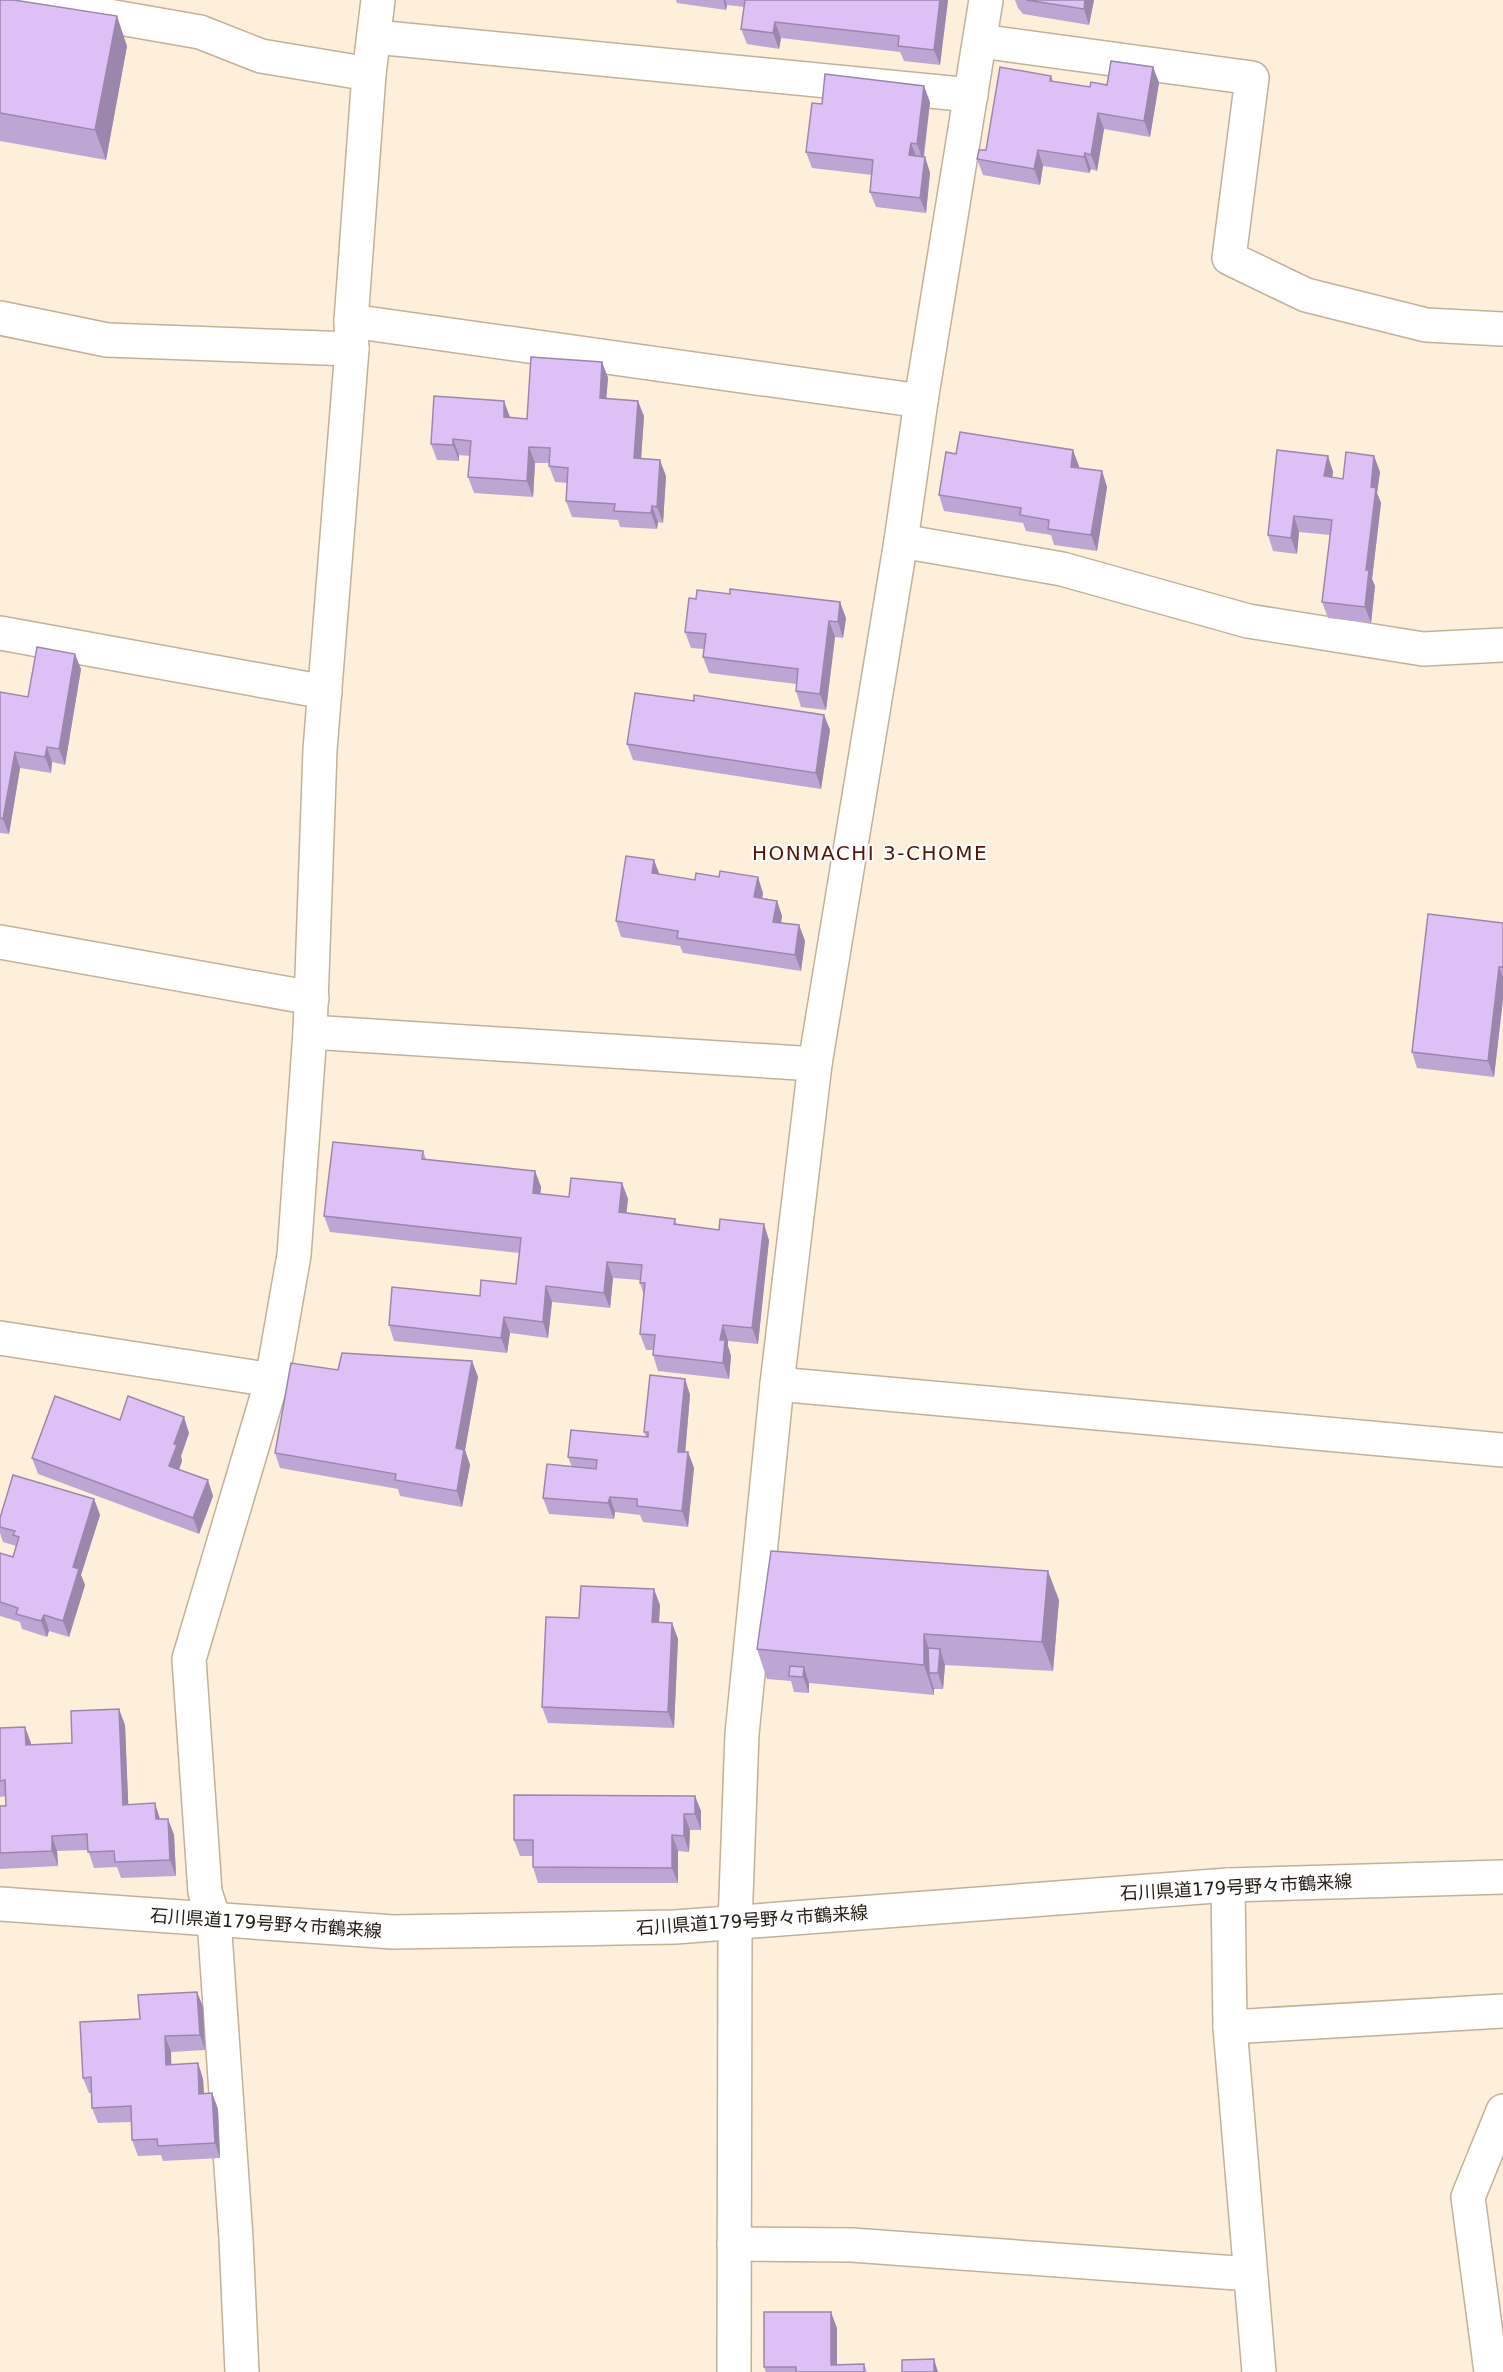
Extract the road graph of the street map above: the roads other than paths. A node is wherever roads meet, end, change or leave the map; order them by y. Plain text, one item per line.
1 (17, 0) edge
2 (378, 0) edge
3 (986, 0) edge
4 (375, 37) junction
5 (980, 41) junction
6 (369, 75) junction
7 (971, 95) junction
8 (0, 318) edge
9 (1503, 329) edge
10 (351, 335) junction
11 (921, 401) junction
12 (901, 541) junction
13 (0, 633) edge
14 (1503, 645) edge
15 (325, 692) junction
16 (0, 942) edge
17 (312, 998) junction
18 (310, 1032) junction
19 (815, 1064) junction
20 (0, 1338) edge
21 (272, 1380) junction
22 (777, 1384) junction
23 (1503, 1450) edge
24 (1503, 1877) edge
25 (1228, 1885) junction
26 (0, 1904) edge
27 (214, 1919) junction
28 (735, 1924) junction
29 (1503, 2011) edge
30 (1230, 2027) junction
31 (1503, 2111) edge
32 (734, 2244) junction
33 (1250, 2274) junction
34 (242, 2372) edge
35 (734, 2372) edge
36 (1258, 2372) edge
37 (1491, 2372) edge

1 - 6 street
2 - 4 street
3 - 5 street
4 - 6 street
4 - 7 street
5 - 7 street
5 - 9 street
6 - 10 street
7 - 11 street
8 - 10 street
10 - 11 street
10 - 15 street
11 - 12 street
12 - 14 street
12 - 19 street
13 - 15 street
15 - 17 street
16 - 17 street
17 - 18 street
18 - 19 street
18 - 21 street
19 - 22 street
20 - 21 street
21 - 27 street
22 - 23 street
22 - 28 street
24 - 25 street, 石川県道179号野々市鶴来線
25 - 28 street, 石川県道179号野々市鶴来線
25 - 30 street
26 - 27 street, 石川県道179号野々市鶴来線
27 - 28 street, 石川県道179号野々市鶴来線
27 - 34 street
28 - 32 street
29 - 30 street
30 - 33 street
31 - 37 street
32 - 33 street
32 - 35 street
33 - 36 street

